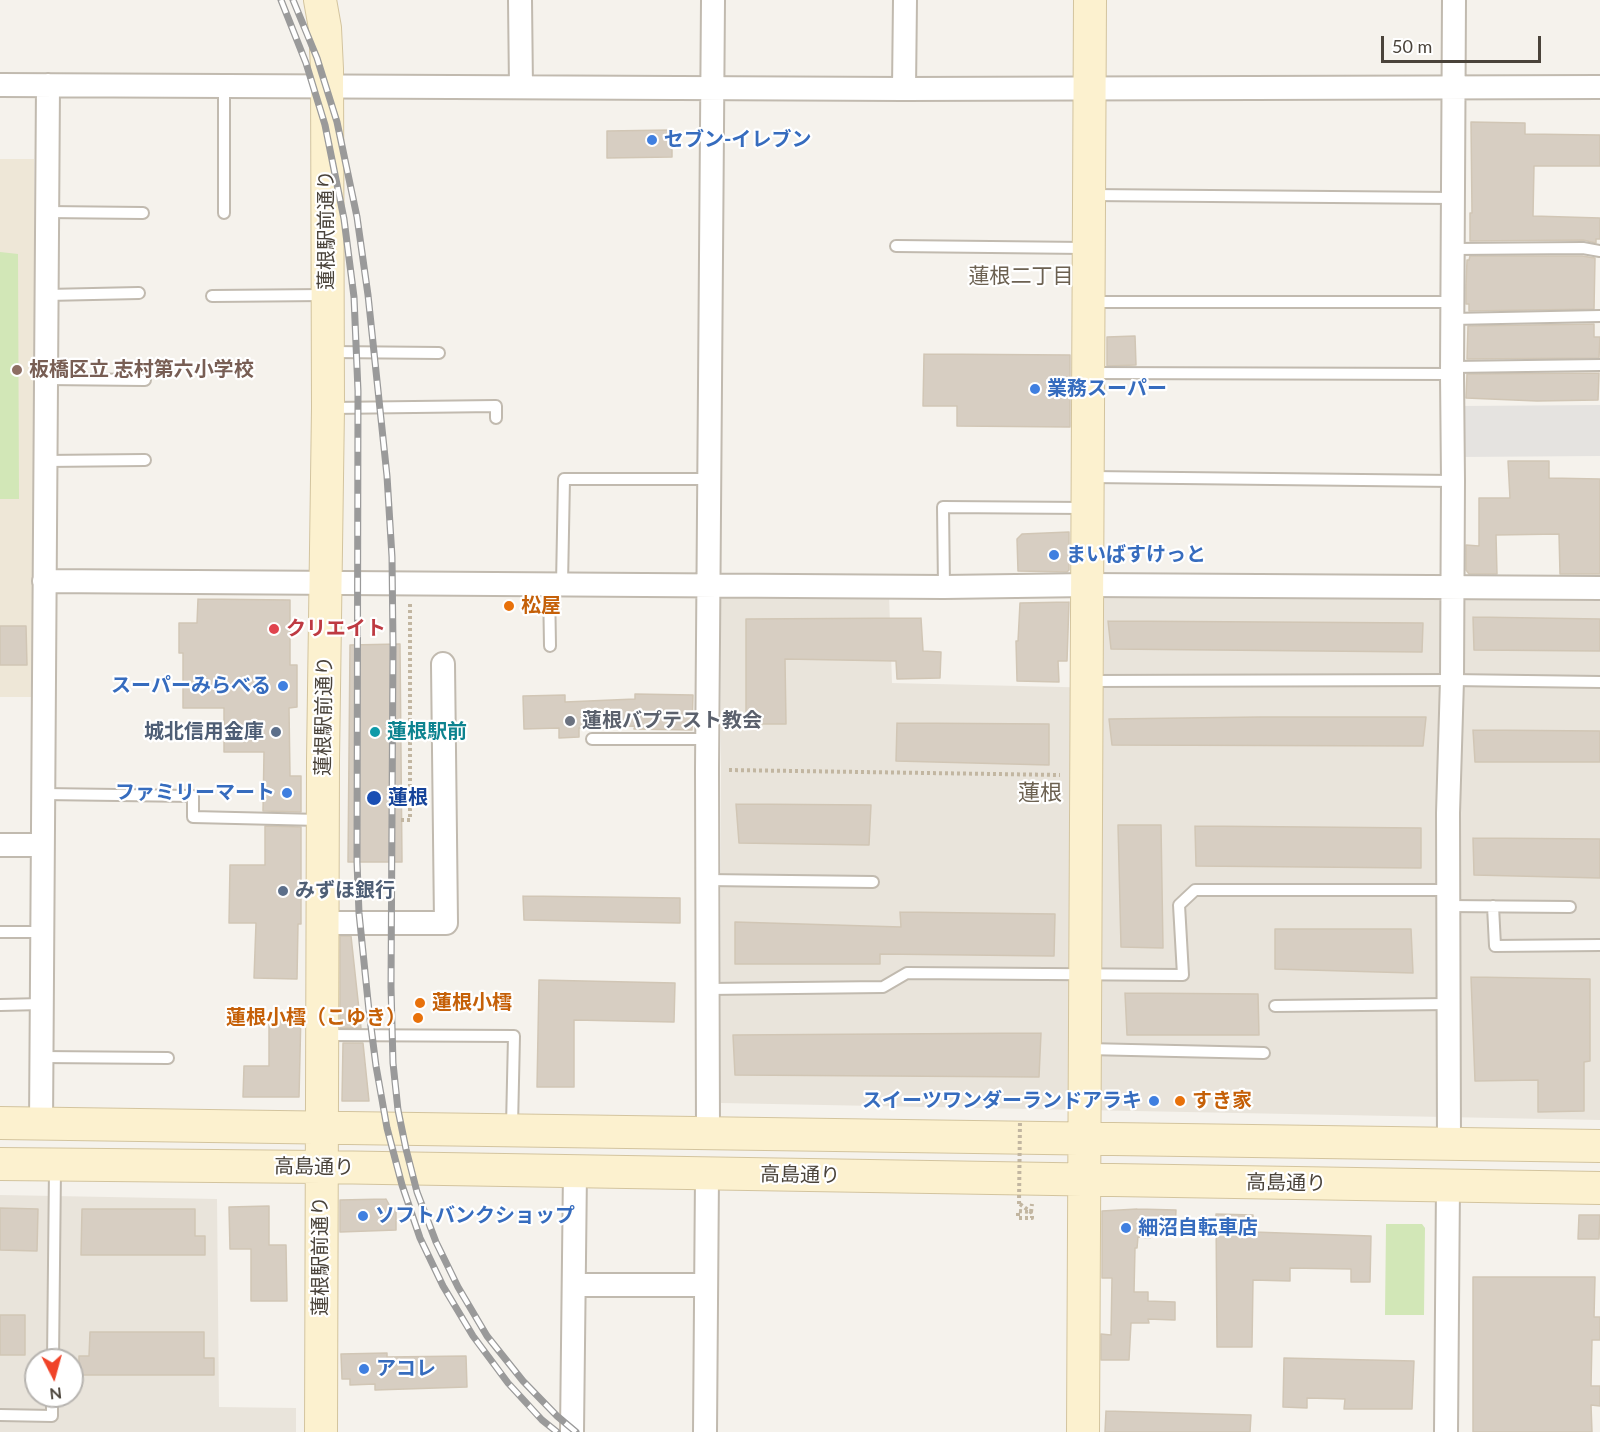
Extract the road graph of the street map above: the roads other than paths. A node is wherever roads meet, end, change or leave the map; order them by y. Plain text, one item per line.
1 (320, 0) edge
2 (520, 0) edge
3 (713, 0) edge
4 (905, 0) edge
5 (1090, 0) edge
6 (1454, 0) edge
7 (0, 85) edge
8 (48, 85) junction
9 (224, 85) junction
10 (327, 85) junction
11 (521, 87) junction
12 (713, 87) junction
13 (1091, 87) junction
14 (1454, 87) junction
15 (1600, 87) edge
16 (904, 89) junction
17 (1090, 195) junction
18 (1453, 198) junction
19 (47, 212) junction
20 (143, 213) dead end
21 (224, 213) dead end
22 (896, 246) dead end
23 (1089, 248) junction
24 (1454, 249) junction
25 (1600, 251) edge
26 (139, 293) dead end
27 (47, 295) junction
28 (327, 295) junction
29 (212, 296) dead end
30 (1090, 302) junction
31 (1452, 310) junction
32 (1600, 316) edge
33 (328, 352) junction
34 (439, 353) dead end
35 (1600, 365) edge
36 (1452, 370) junction
37 (1089, 373) junction
38 (46, 379) junction
39 (145, 380) dead end
40 (328, 408) junction
41 (496, 418) dead end
42 (45, 460) junction
43 (145, 460) dead end
44 (709, 478) junction
45 (1453, 481) junction
46 (1088, 492) junction
47 (44, 580) junction
48 (326, 582) junction
49 (556, 584) junction
50 (709, 585) junction
51 (1088, 585) junction
52 (944, 587) junction
53 (1451, 587) junction
54 (1600, 588) edge
55 (550, 646) dead end
56 (443, 663) dead end
57 (1452, 680) junction
58 (1088, 681) junction
59 (1600, 682) edge
60 (592, 738) dead end
61 (707, 739) junction
62 (43, 794) junction
63 (323, 820) junction
64 (0, 845) edge
65 (42, 845) junction
66 (707, 880) junction
67 (873, 882) dead end
68 (1448, 898) junction
69 (1493, 906) junction
70 (1570, 907) dead end
71 (323, 923) junction
72 (0, 932) edge
73 (42, 932) junction
74 (1600, 945) edge
75 (1086, 974) junction
76 (708, 989) junction
77 (42, 1004) junction
78 (1449, 1004) junction
79 (0, 1005) edge
80 (1275, 1006) dead end
81 (323, 1035) junction
82 (1086, 1049) junction
83 (1264, 1053) dead end
84 (41, 1057) junction
85 (168, 1058) dead end
86 (0, 1123) edge
87 (41, 1124) junction
88 (322, 1128) junction
89 (512, 1131) junction
90 (708, 1134) junction
91 (1086, 1139) junction
92 (1449, 1145) junction
93 (1600, 1146) edge
94 (0, 1164) edge
95 (55, 1164) junction
96 (322, 1167) junction
97 (574, 1172) junction
98 (707, 1174) junction
99 (1085, 1180) junction
100 (1448, 1185) junction
101 (1600, 1188) edge
102 (574, 1285) junction
103 (706, 1285) junction
104 (53, 1348) edge
105 (52, 1408) edge
106 (0, 1416) edge
107 (321, 1432) edge
108 (572, 1432) edge
109 (705, 1432) edge
110 (1083, 1432) edge
111 (1446, 1432) edge

1 - 10 main road, 蓮根駅前通り
2 - 11 street
3 - 12 street
4 - 16 street
5 - 13 main road
6 - 14 street
7 - 8 street
8 - 9 street
8 - 19 street
9 - 10 street
9 - 21 lane
10 - 11 street
10 - 28 main road, 蓮根駅前通り
11 - 12 street
12 - 16 street
12 - 44 street
13 - 14 street
13 - 16 street
13 - 17 main road
14 - 15 street
14 - 18 street
17 - 18 lane
17 - 23 main road
18 - 24 street
19 - 20 lane
19 - 27 street
22 - 23 lane
23 - 30 main road
24 - 25 lane
24 - 31 street
26 - 27 lane
27 - 38 street
28 - 29 lane
28 - 33 main road, 蓮根駅前通り
30 - 31 lane
30 - 37 main road
31 - 32 lane
31 - 36 street
33 - 34 lane
33 - 40 main road, 蓮根駅前通り
35 - 36 lane
36 - 37 lane
36 - 45 street
37 - 46 main road
38 - 39 lane
38 - 42 street
40 - 41 lane
40 - 48 main road, 蓮根駅前通り
42 - 43 lane
42 - 47 street
44 - 49 lane
44 - 50 street
45 - 46 lane
45 - 53 street
46 - 51 main road
46 - 52 lane
47 - 48 street
47 - 62 street
48 - 49 street
48 - 63 main road, 蓮根駅前通り
49 - 50 street
49 - 55 lane
50 - 52 street
50 - 61 street
51 - 52 street
51 - 53 street
51 - 58 main road
53 - 54 street
53 - 57 street
56 - 71 street
57 - 58 lane
57 - 59 lane
57 - 68 street
58 - 75 main road
60 - 61 lane
61 - 66 street
62 - 63 lane
62 - 65 street
63 - 71 main road, 蓮根駅前通り
64 - 65 street
65 - 73 street
66 - 67 lane
66 - 76 street
68 - 69 lane
68 - 75 lane
68 - 78 street
69 - 70 lane
69 - 74 lane
71 - 81 main road, 蓮根駅前通り
72 - 73 lane
73 - 77 street
75 - 76 lane
75 - 82 main road
76 - 90 street
77 - 79 lane
77 - 84 street
78 - 80 lane
78 - 92 street
81 - 88 main road, 蓮根駅前通り
81 - 89 lane
82 - 83 lane
82 - 91 main road
84 - 85 lane
84 - 87 street
86 - 87 main road, 高島通り
87 - 88 main road, 高島通り
88 - 89 main road, 高島通り
88 - 96 main road, 蓮根駅前通り
89 - 90 main road, 高島通り
90 - 91 main road, 高島通り
91 - 92 main road, 高島通り
91 - 99 main road
92 - 93 main road, 高島通り
94 - 95 main road, 高島通り
95 - 96 main road, 高島通り
95 - 104 lane
96 - 97 main road, 高島通り
96 - 107 main road, 蓮根駅前通り
97 - 98 main road, 高島通り
97 - 102 street
98 - 99 main road, 高島通り
98 - 103 street
99 - 100 main road, 高島通り
99 - 110 main road
100 - 101 main road, 高島通り
100 - 111 street
102 - 103 street
102 - 108 street
103 - 109 street
105 - 106 lane

